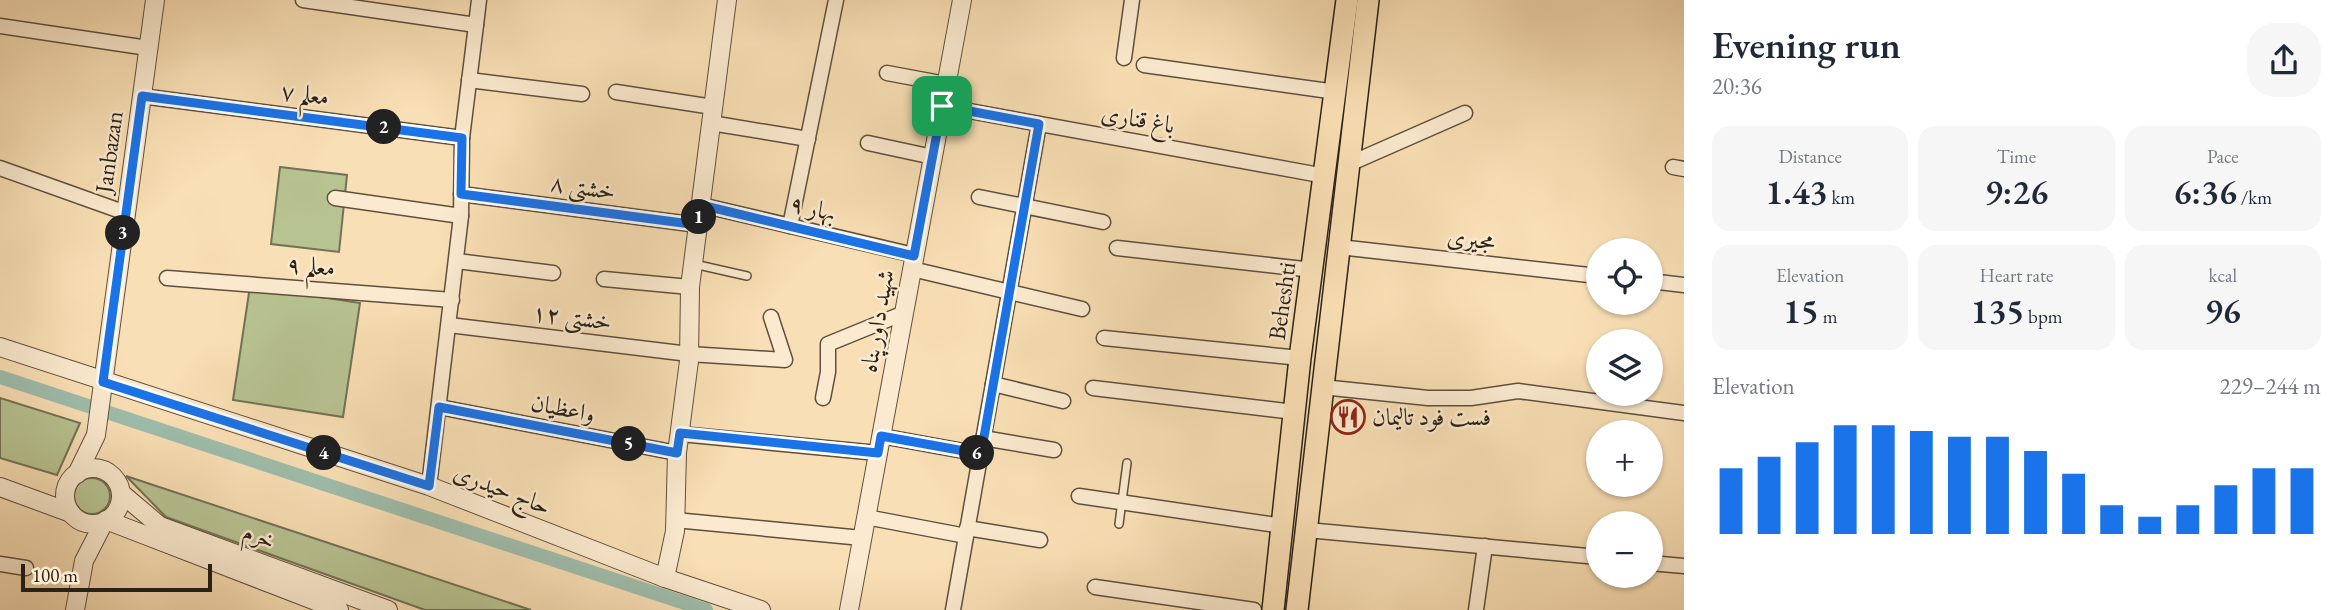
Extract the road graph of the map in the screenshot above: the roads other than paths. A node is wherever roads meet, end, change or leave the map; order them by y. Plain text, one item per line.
1 (155, 0) edge
2 (303, 0) edge
3 (479, 0) edge
4 (727, 0) edge
5 (836, 0) edge
6 (962, 0) edge
7 (1132, 0) edge
8 (1349, 1) edge
9 (473, 24) junction
10 (0, 26) edge
11 (148, 48) junction
12 (1124, 58) dead end
13 (1144, 65) dead end
14 (887, 73) dead end
15 (469, 80) junction
16 (946, 84) junction
17 (616, 92) dead end
18 (1336, 92) junction
19 (582, 94) dead end
20 (142, 96) junction
21 (942, 106) junction
22 (1465, 113) dead end
23 (712, 115) junction
24 (1039, 124) junction
25 (462, 138) junction
26 (808, 139) junction
27 (867, 143) dead end
28 (933, 156) junction
29 (1349, 164) junction
30 (0, 168) edge
31 (1325, 176) junction
32 (461, 194) junction
33 (979, 197) dead end
34 (335, 198) dead end
35 (701, 205) junction
36 (1024, 206) junction
37 (126, 213) junction
38 (461, 216) junction
39 (1103, 222) dead end
40 (698, 225) junction
41 (790, 226) junction
42 (1339, 247) junction
43 (1117, 248) dead end
44 (457, 261) junction
45 (913, 262) junction
46 (693, 264) junction
47 (1313, 270) junction
48 (553, 273) dead end
49 (1586, 275) edge
50 (747, 276) dead end
51 (167, 278) dead end
52 (604, 279) dead end
53 (1663, 283) edge
54 (1684, 285) edge
55 (691, 287) junction
56 (1009, 292) junction
57 (452, 300) junction
58 (1082, 309) dead end
59 (904, 313) junction
60 (771, 317) dead end
61 (449, 325) junction
62 (1104, 338) dead end
63 (0, 347) edge
64 (689, 354) junction
65 (1300, 358) junction
66 (103, 382) junction
67 (993, 384) junction
68 (1322, 387) junction
69 (1093, 388) dead end
70 (823, 398) dead end
71 (1063, 401) dead end
72 (439, 407) junction
73 (1294, 412) junction
74 (1684, 413) edge
75 (680, 433) junction
76 (96, 436) junction
77 (983, 438) junction
78 (880, 444) junction
79 (1054, 450) dead end
80 (677, 453) junction
81 (981, 454) junction
82 (1127, 463) dead end
83 (72, 480) junction
84 (117, 485) junction
85 (429, 486) junction
86 (0, 487) edge
87 (23, 494) junction
88 (1079, 496) dead end
89 (1122, 502) junction
90 (73, 515) junction
91 (866, 516) junction
92 (676, 520) junction
93 (106, 521) junction
94 (1119, 524) dead end
95 (1283, 526) junction
96 (1307, 530) junction
97 (967, 532) junction
98 (158, 533) junction
99 (862, 537) junction
100 (1040, 540) dead end
101 (1485, 546) junction
102 (1586, 556) edge
103 (84, 561) junction
104 (0, 564) edge
105 (1663, 564) edge
106 (1684, 566) edge
107 (26, 568) dead end
108 (665, 578) junction
109 (1095, 587) dead end
110 (309, 605) edge
111 (75, 610) edge
112 (339, 610) edge
113 (388, 610) edge
114 (761, 610) edge
115 (849, 610) edge
116 (953, 610) edge
117 (1254, 610) edge
118 (1273, 610) edge
119 (1297, 610) edge
120 (1476, 610) edge

1 - 11 street, Janbazan
2 - 9 street
3 - 9 street
4 - 23 street
5 - 26 street
6 - 16 street, شهید داورپناه
7 - 12 street
8 - 18 main road, Beheshti
8 - 29 main road, Beheshti
9 - 15 street
10 - 11 street
11 - 20 street, Janbazan
13 - 18 street
14 - 16 street
15 - 19 street
15 - 25 street
16 - 21 street, شهید داورپناه
17 - 23 street
18 - 31 main road, Beheshti
20 - 25 street, معلم ۷
20 - 37 street, Janbazan
21 - 24 street, باغ قناری
21 - 28 street, شهید داورپناه
22 - 29 street
23 - 26 street
23 - 35 street
24 - 31 street, باغ قناری
24 - 36 street
25 - 32 street
26 - 41 street
27 - 28 street
28 - 45 street, شهید داورپناه
29 - 42 main road, Beheshti
30 - 37 street
31 - 47 main road, Beheshti
32 - 38 street
32 - 40 street, خشتی ۸
33 - 36 street
34 - 38 street
35 - 40 street
35 - 41 street, بهار ۹
36 - 39 street
36 - 56 street
37 - 66 street, Janbazan
38 - 44 street
40 - 46 street
41 - 45 street, بهار ۹
42 - 49 street, مجیری
42 - 68 main road, Beheshti
43 - 47 street
44 - 48 street
44 - 57 street
45 - 56 street, بهار ۹
45 - 59 street, شهید داورپناه
46 - 50 lane
46 - 55 street
47 - 65 main road, Beheshti
51 - 57 street, معلم ۹
52 - 55 street
53 - 54 street
55 - 64 street
56 - 58 street, بهار ۹
56 - 67 street
57 - 61 street
59 - 70 street
59 - 78 street, شهید داورپناه
60 - 64 street, خشتی ۱۲
61 - 64 street, خشتی ۱۲
61 - 72 street
62 - 65 street
63 - 66 street, حاج حیدری
64 - 75 street
65 - 73 main road, Beheshti
66 - 76 street, Janbazan
66 - 85 street, حاج حیدری
67 - 71 street
67 - 77 street
68 - 74 street
68 - 96 main road, Beheshti
69 - 73 street
72 - 80 street, واعظیان
72 - 85 street
73 - 95 main road, Beheshti
75 - 78 street
75 - 80 street
76 - 83 street
76 - 84 street
77 - 79 street
77 - 81 street
78 - 81 street
78 - 91 street, شهید داورپناه
80 - 92 street
81 - 97 street
82 - 89 lane
83 - 84 street
83 - 87 street
83 - 90 street
84 - 93 street
84 - 98 street, خرم
85 - 108 street, حاج حیدری
86 - 87 street
87 - 90 street
88 - 89 street
89 - 94 lane
89 - 95 street
90 - 93 street
90 - 103 street
91 - 97 street
91 - 99 street, شهید داورپناه
92 - 99 street
92 - 108 street
93 - 98 street, خرم
93 - 103 street
95 - 118 main road, Beheshti
96 - 101 street
96 - 119 main road, Beheshti
97 - 100 street
97 - 116 street
98 - 110 street, خرم
98 - 113 street, خرم
99 - 115 street, شهید داورپناه
101 - 102 street
101 - 120 street
103 - 111 street
104 - 107 street
105 - 106 street
108 - 114 street, حاج حیدری
109 - 117 street
110 - 112 street, خرم

